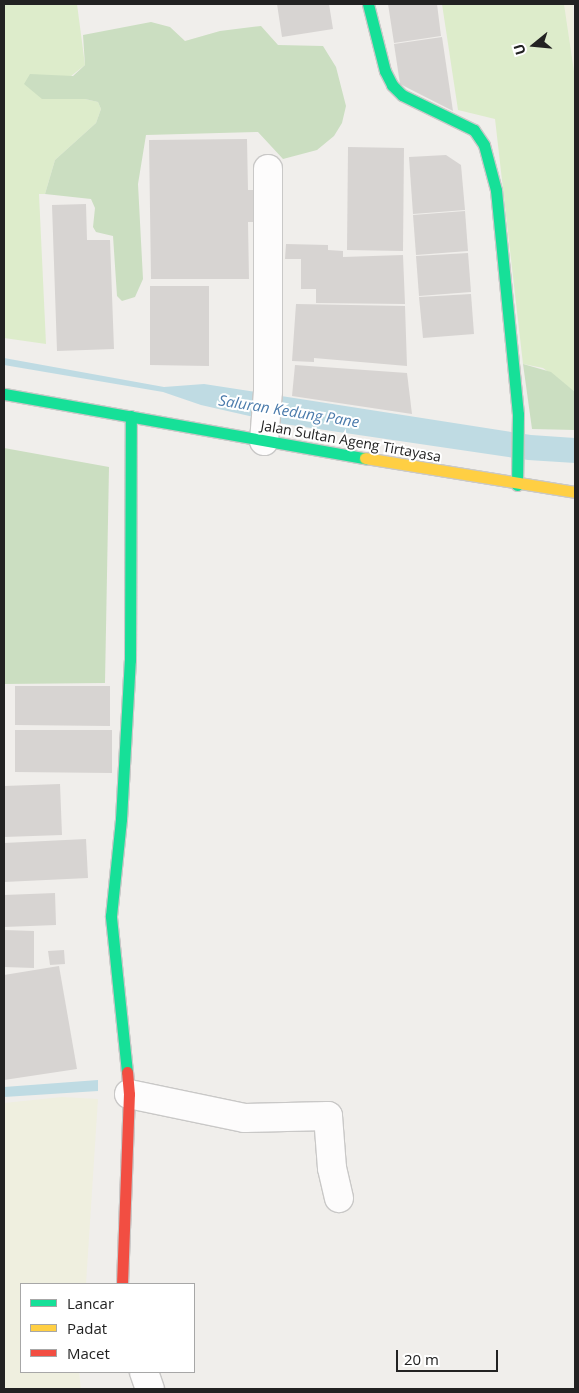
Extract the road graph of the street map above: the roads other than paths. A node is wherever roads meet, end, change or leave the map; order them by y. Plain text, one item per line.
1 (368, 4) edge
2 (268, 169) dead end
3 (4, 394) edge
4 (131, 416) junction
5 (265, 433) junction
6 (517, 486) junction
7 (575, 492) edge
8 (129, 1094) junction
9 (339, 1198) dead end
10 (122, 1283) edge
11 (144, 1373) edge
12 (150, 1389) edge

1 - 6 street
2 - 5 street
3 - 4 street, Jalan Sultan Ageng Tirtayasa
4 - 5 street, Jalan Sultan Ageng Tirtayasa
4 - 8 street
5 - 6 street, Jalan Sultan Ageng Tirtayasa
6 - 7 street, Jalan Sultan Ageng Tirtayasa
8 - 9 street
8 - 10 street
11 - 12 street

